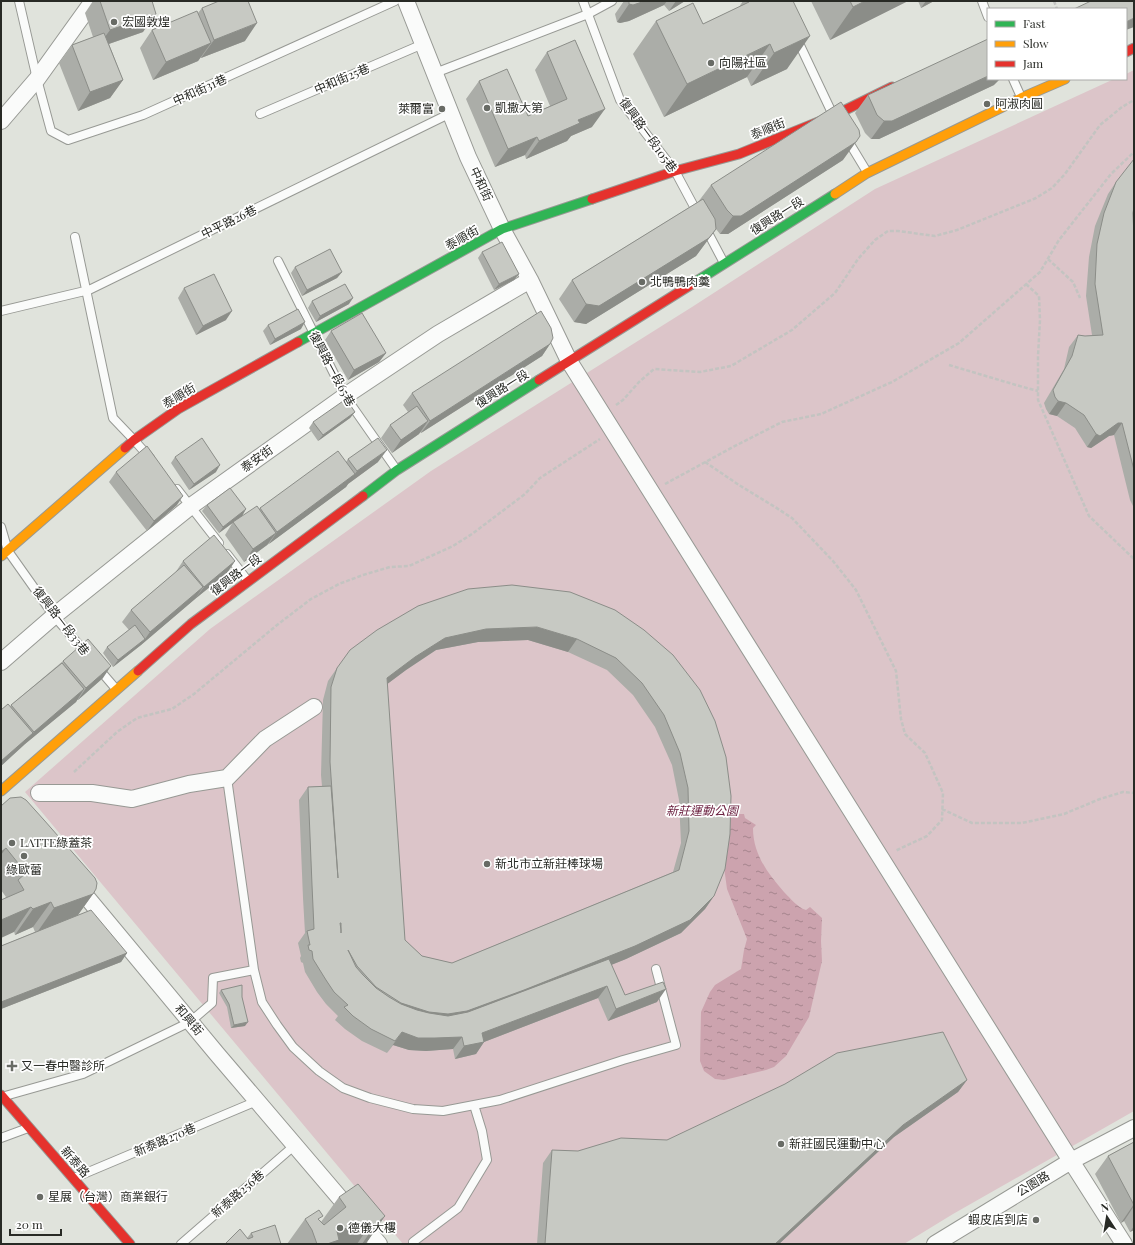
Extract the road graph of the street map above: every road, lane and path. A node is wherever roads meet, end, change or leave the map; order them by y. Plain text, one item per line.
1 (19, 1) edge
2 (93, 1) edge
3 (395, 1) edge
4 (406, 1) edge
5 (583, 1) edge
6 (612, 1) edge
7 (982, 1) edge
8 (588, 14) junction
9 (987, 14) edge
10 (793, 30) edge
11 (423, 44) junction
12 (435, 73) junction
13 (37, 79) junction
14 (1013, 80) edge
15 (1063, 80) edge
16 (903, 81) edge
17 (1021, 98) junction
18 (1134, 100) edge
19 (451, 113) junction
20 (260, 114) dead end
21 (835, 119) junction
22 (1, 121) edge
23 (844, 134) edge
24 (1134, 152) edge
25 (675, 171) junction
26 (868, 172) junction
27 (502, 229) junction
28 (75, 237) dead end
29 (1048, 259) junction
30 (278, 261) dead end
31 (724, 264) junction
32 (530, 280) junction
33 (1026, 284) junction
34 (86, 291) junction
35 (1080, 298) dead end
36 (1, 311) edge
37 (314, 334) junction
38 (569, 361) junction
39 (949, 365) dead end
40 (1038, 390) junction
41 (345, 396) junction
42 (602, 414) junction
43 (612, 430) junction
44 (134, 440) junction
45 (705, 462) junction
46 (155, 464) edge
47 (397, 470) junction
48 (170, 482) edge
49 (651, 492) junction
50 (191, 506) junction
51 (1, 527) edge
52 (4, 553) edge
53 (1134, 559) edge
54 (248, 581) junction
55 (54, 616) junction
56 (1, 662) edge
57 (116, 689) junction
58 (314, 707) dead end
59 (74, 772) dead end
60 (227, 778) junction
61 (1134, 793) edge
62 (39, 794) dead end
63 (4, 796) edge
64 (942, 809) junction
65 (881, 858) junction
66 (65, 871) edge
67 (656, 969) dead end
68 (254, 970) junction
69 (190, 1022) junction
70 (2, 1096) edge
71 (257, 1100) junction
72 (474, 1105) junction
73 (29, 1128) junction
74 (1134, 1128) edge
75 (1, 1138) edge
76 (295, 1145) junction
77 (1071, 1161) junction
78 (74, 1179) junction
79 (413, 1242) dead end
80 (130, 1244) edge
81 (181, 1244) edge
82 (379, 1244) edge
83 (935, 1244) edge
84 (1124, 1244) edge

1 - 13 lane, 中和街31巷
2 - 13 street
3 - 13 lane, 中和街31巷
4 - 11 street, 中和街
5 - 8 lane, 復興路一段105巷
6 - 8 lane
7 - 9 lane
8 - 12 lane
8 - 25 lane, 復興路一段105巷
10 - 21 lane
11 - 12 street, 中和街
11 - 20 lane, 中和街25巷
12 - 19 street, 中和街
13 - 22 street
14 - 17 lane
15 - 17 street, 復興路一段
16 - 21 street, 泰順街
17 - 26 street, 復興路一段
18 - 42 path
19 - 27 street, 中和街
19 - 34 lane, 中平路26巷
21 - 25 street, 泰順街
23 - 26 lane
24 - 29 path
25 - 27 street, 泰順街
25 - 31 lane, 復興路一段105巷
26 - 31 street, 復興路一段
27 - 32 street, 中和街
27 - 37 street, 泰順街
28 - 34 lane
29 - 33 path
29 - 35 path
30 - 37 lane, 復興路一段65巷
31 - 38 street, 復興路一段
32 - 38 street, 中和街
32 - 41 street, 泰安街
33 - 40 path
33 - 45 path
34 - 36 lane, 中平路26巷
34 - 44 lane
37 - 41 lane, 復興路一段65巷
37 - 44 street, 泰順街
38 - 42 street, 中和街
38 - 47 street, 復興路一段
39 - 40 path
40 - 53 path
41 - 47 lane, 復興路一段65巷
41 - 50 street, 泰安街
42 - 43 street, 中和街
43 - 49 street, 中和街
43 - 59 path
44 - 46 lane
44 - 52 street, 泰順街
45 - 49 path
45 - 64 path
47 - 54 street, 復興路一段
48 - 50 lane
49 - 65 street, 中和街
50 - 54 lane
50 - 55 street, 泰安街
51 - 52 lane, 復興路一段33巷
52 - 55 lane, 復興路一段33巷
54 - 57 street, 復興路一段
55 - 56 street, 泰安街
55 - 57 lane, 復興路一段33巷
57 - 63 street, 復興路一段
58 - 60 street
60 - 62 street
60 - 68 lane
61 - 64 path
64 - 65 path
65 - 77 street, 中和街
66 - 69 street, 和興街
67 - 72 lane
68 - 69 lane
68 - 72 lane
69 - 70 lane
69 - 71 street, 和興街
70 - 73 street, 新泰路
71 - 76 street, 和興街
71 - 78 lane, 新泰路270巷
72 - 79 lane
73 - 75 lane
73 - 78 street, 新泰路
74 - 77 street, 公園路
76 - 81 lane, 新泰路256巷
76 - 82 street, 和興街
77 - 83 street, 公園路
77 - 84 street, 中和街
78 - 80 street, 新泰路

